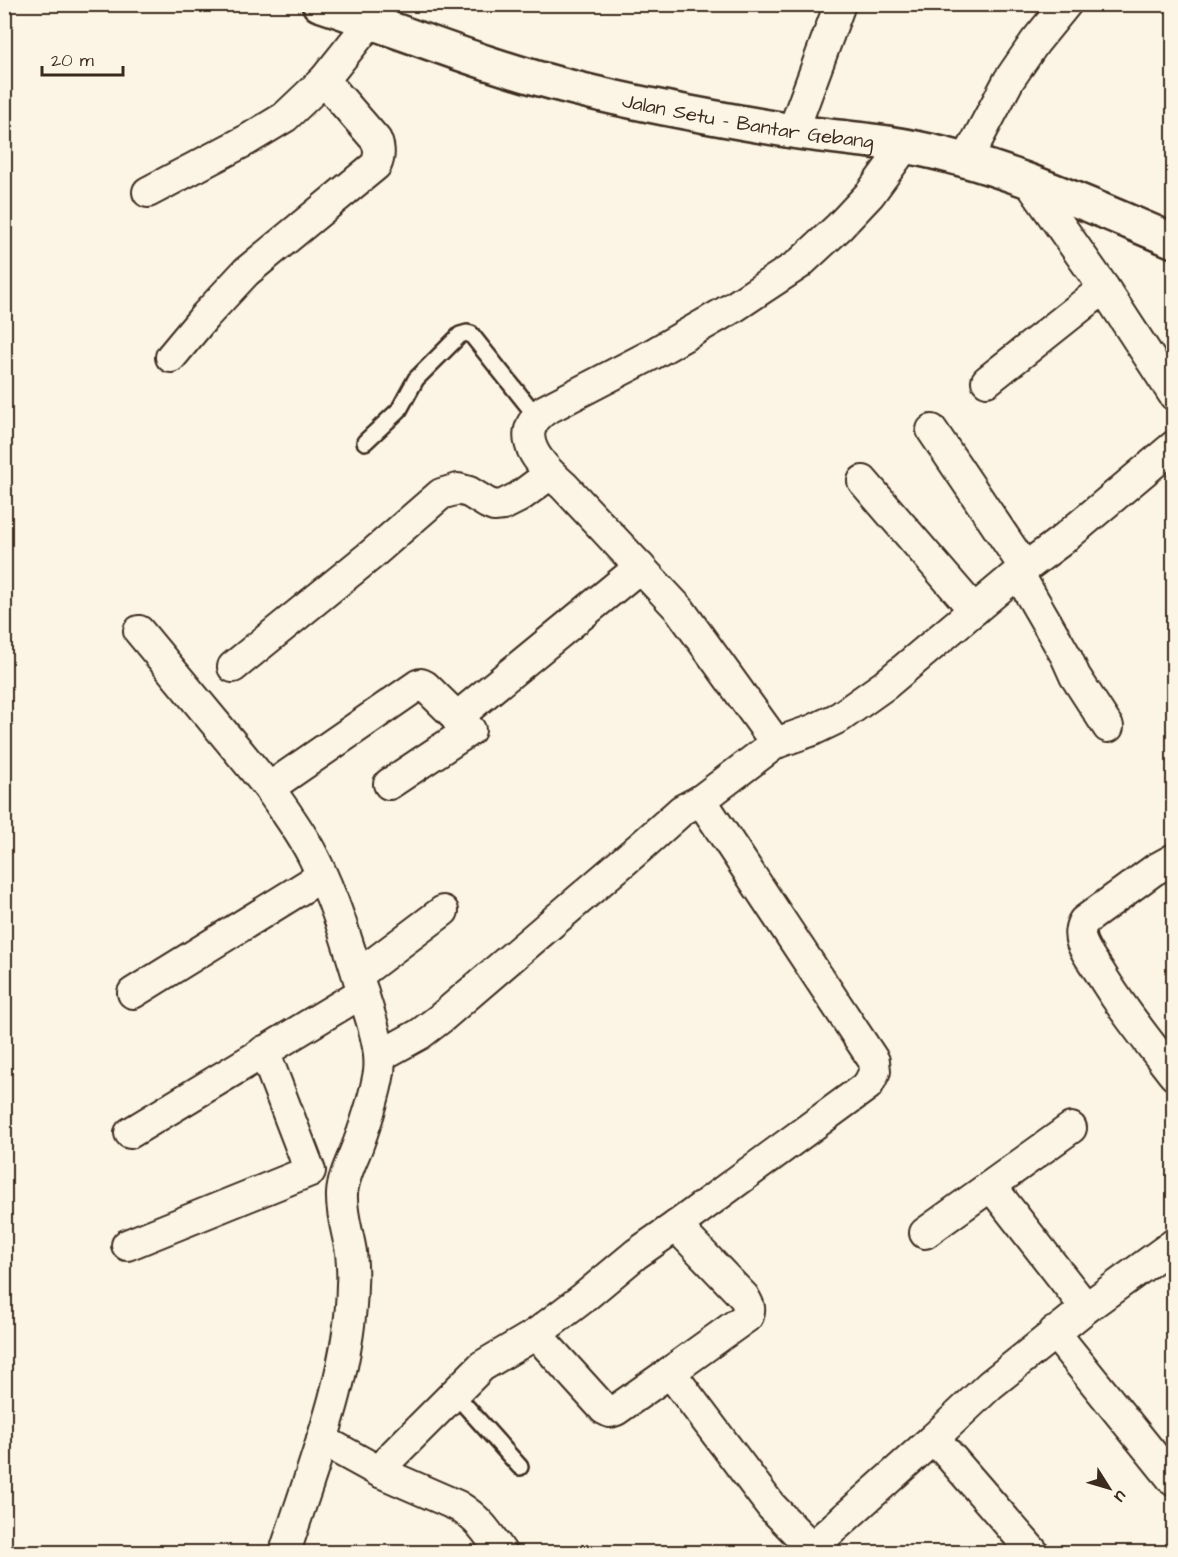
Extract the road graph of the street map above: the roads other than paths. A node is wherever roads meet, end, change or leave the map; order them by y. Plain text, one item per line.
1 (320, 4) edge
2 (840, 4) edge
3 (1066, 4) edge
4 (371, 21) junction
5 (324, 80) junction
6 (793, 131) junction
7 (905, 146) junction
8 (966, 161) junction
9 (1028, 180) junction
10 (148, 192) dead end
11 (1173, 241) edge
12 (1104, 288) junction
13 (171, 357) dead end
14 (987, 381) dead end
15 (1173, 395) edge
16 (537, 417) junction
17 (932, 430) dead end
18 (365, 442) dead end
19 (1173, 446) edge
20 (550, 474) junction
21 (863, 481) dead end
22 (640, 567) junction
23 (1022, 571) junction
24 (974, 610) junction
25 (140, 631) dead end
26 (232, 667) dead end
27 (456, 718) junction
28 (1108, 727) dead end
29 (776, 743) junction
30 (389, 784) dead end
31 (268, 788) junction
32 (700, 800) junction
33 (1173, 859) edge
34 (322, 876) junction
35 (443, 910) dead end
36 (360, 984) junction
37 (133, 993) dead end
38 (264, 1051) junction
39 (380, 1056) junction
40 (1173, 1075) edge
41 (1071, 1128) dead end
42 (130, 1133) dead end
43 (991, 1186) junction
44 (676, 1226) junction
45 (925, 1233) dead end
46 (1173, 1244) edge
47 (127, 1245) dead end
48 (1086, 1308) junction
49 (1054, 1332) junction
50 (536, 1334) junction
51 (670, 1372) junction
52 (454, 1393) junction
53 (934, 1438) junction
54 (322, 1440) junction
55 (520, 1467) dead end
56 (380, 1472) junction
57 (1173, 1481) edge
58 (809, 1550) edge
59 (285, 1552) edge
60 (501, 1552) edge
61 (1033, 1552) edge

1 - 4 main road, Jalan Setu - Bantar Gebang
2 - 6 street
3 - 8 street
4 - 5 street
4 - 6 main road, Jalan Setu - Bantar Gebang
5 - 10 street
5 - 13 street
6 - 7 main road, Jalan Setu - Bantar Gebang
7 - 8 main road, Jalan Setu - Bantar Gebang
7 - 16 street
8 - 9 main road, Jalan Setu - Bantar Gebang
9 - 11 main road, Jalan Setu - Bantar Gebang
9 - 12 street
12 - 14 street
12 - 15 street
16 - 18 lane
16 - 20 street
17 - 23 street
19 - 23 street
20 - 22 street
20 - 26 street
21 - 24 street
22 - 27 street
22 - 29 street
23 - 24 street
23 - 28 street
24 - 29 street
25 - 31 street
27 - 30 street
27 - 31 street
29 - 32 street
31 - 34 street
32 - 39 street
32 - 44 street
33 - 40 street
34 - 36 street
34 - 37 street
35 - 36 street
36 - 38 street
36 - 39 street
38 - 42 street
38 - 47 street
39 - 54 street
41 - 43 street
43 - 45 street
43 - 48 street
44 - 50 street
44 - 51 street
46 - 48 street
48 - 49 street
49 - 53 street
49 - 57 street
50 - 51 street
50 - 52 street
51 - 58 street
52 - 55 lane
52 - 56 street
53 - 58 street
53 - 61 street
54 - 56 street
54 - 59 street
56 - 60 street

